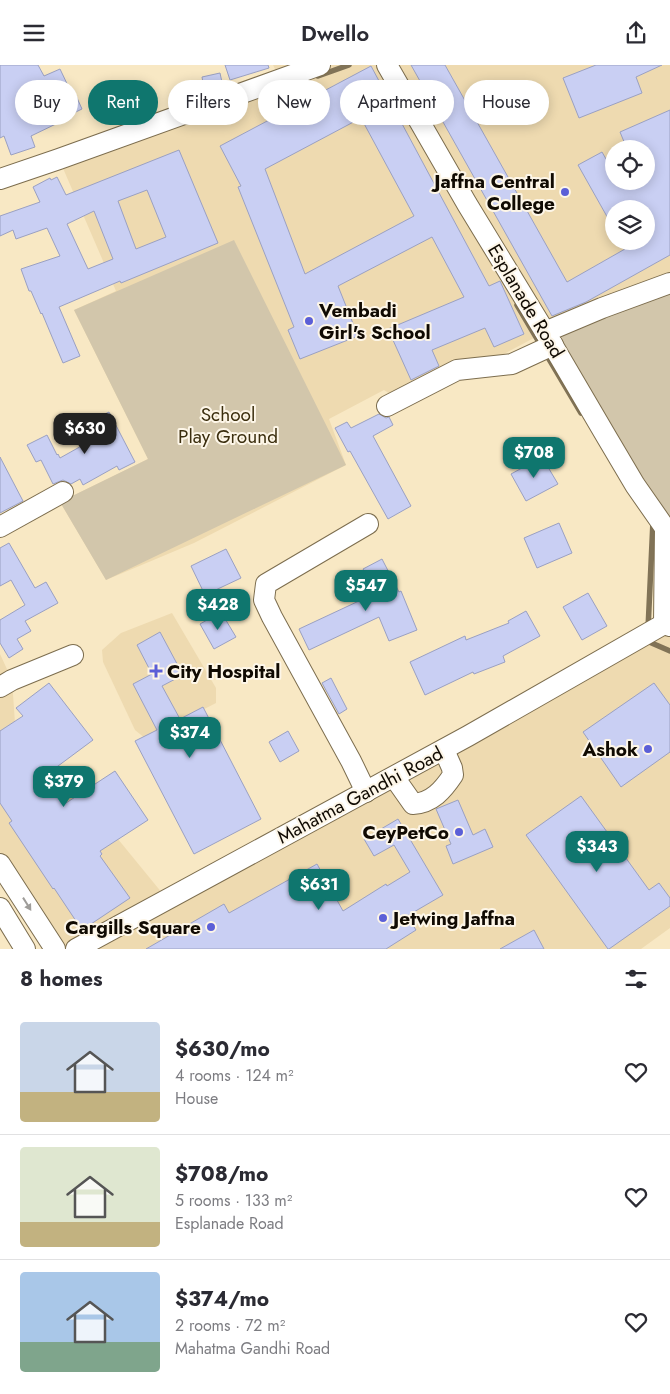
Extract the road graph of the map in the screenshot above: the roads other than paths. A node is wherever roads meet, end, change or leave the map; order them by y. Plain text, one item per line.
1 (320, 65) edge
2 (388, 65) edge
3 (0, 179) edge
4 (670, 283) edge
5 (549, 338) junction
6 (387, 406) dead end
7 (63, 492) dead end
8 (368, 524) dead end
9 (0, 527) edge
10 (667, 531) edge
11 (657, 629) edge
12 (73, 655) dead end
13 (0, 687) edge
14 (444, 750) junction
15 (394, 777) junction
16 (366, 792) junction
17 (0, 864) edge
18 (0, 908) edge
19 (25, 949) edge
20 (55, 949) edge
21 (76, 949) edge

1 - 3 street
2 - 5 street, Esplanade Road
4 - 5 street
5 - 6 street
5 - 10 street, Esplanade Road
7 - 9 street
8 - 16 street
10 - 11 street
11 - 14 street, Mahatma Gandhi Road
12 - 13 street
14 - 15 street, Mahatma Gandhi Road
14 - 15 street
15 - 16 street, Mahatma Gandhi Road
16 - 21 street, Mahatma Gandhi Road
17 -> 20 street
18 - 19 street

